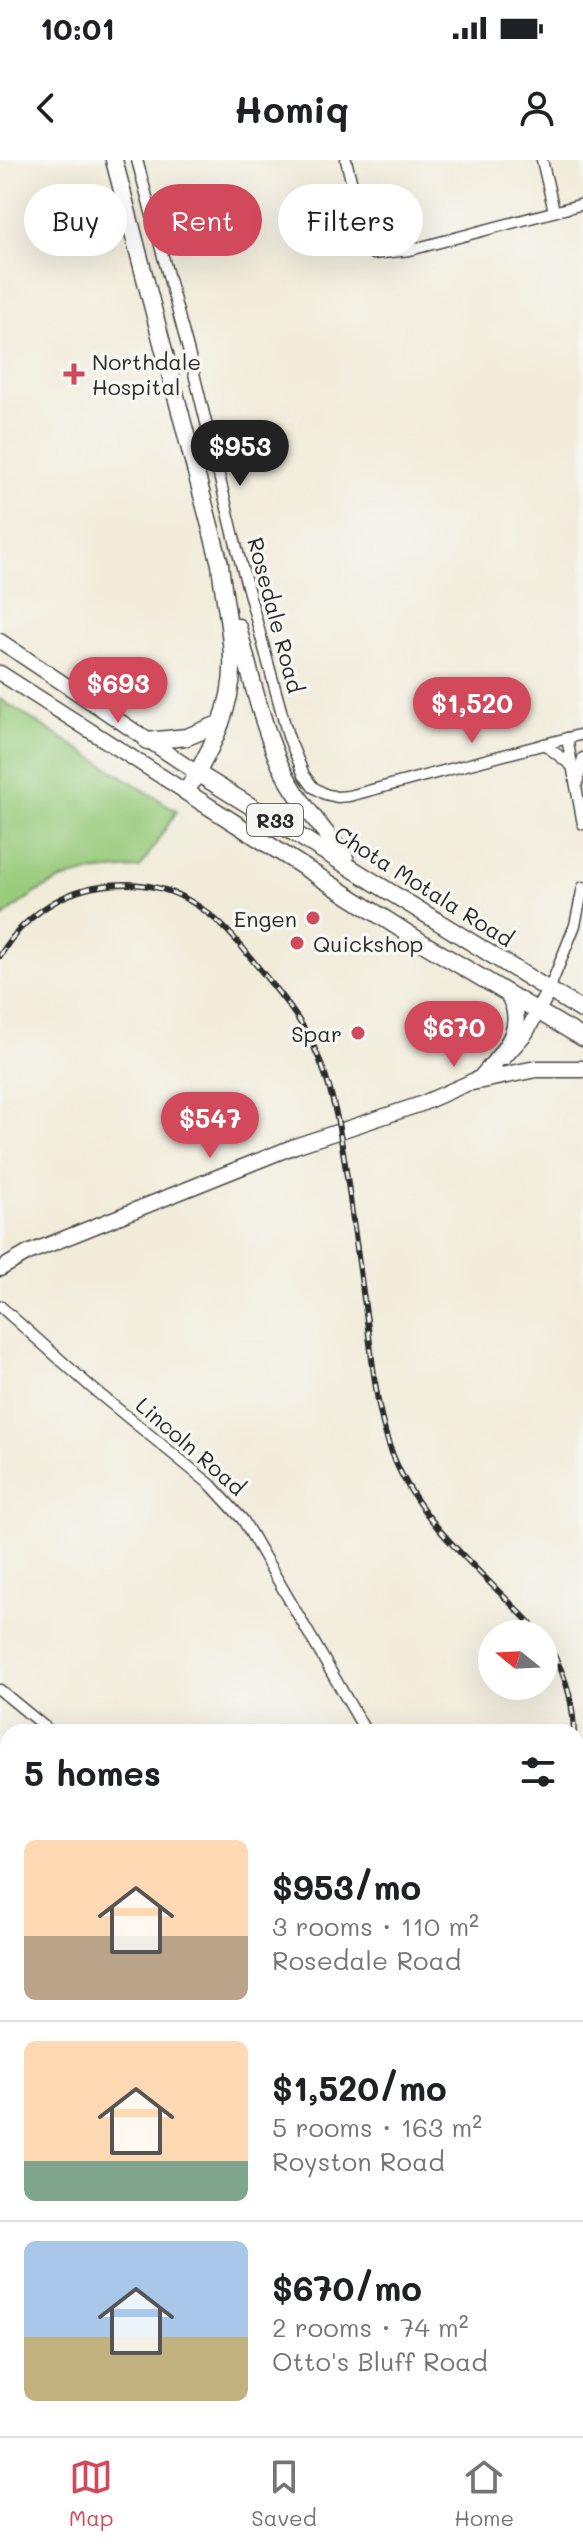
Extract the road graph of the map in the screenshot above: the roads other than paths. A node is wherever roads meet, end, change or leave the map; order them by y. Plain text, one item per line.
1 (114, 160) edge
2 (137, 160) edge
3 (346, 160) edge
4 (542, 160) edge
5 (583, 204) edge
6 (554, 211) junction
7 (220, 564) junction
8 (0, 641) edge
9 (0, 673) edge
10 (221, 723) junction
11 (583, 734) edge
12 (567, 738) junction
13 (147, 741) junction
14 (544, 744) junction
15 (583, 758) edge
16 (572, 766) junction
17 (197, 773) junction
18 (576, 788) junction
19 (186, 792) junction
20 (583, 824) edge
21 (352, 867) junction
22 (583, 887) edge
23 (549, 990) junction
24 (508, 994) junction
25 (539, 1011) junction
26 (583, 1011) edge
27 (583, 1038) edge
28 (583, 1069) edge
29 (477, 1080) junction
30 (0, 1269) edge
31 (0, 1306) edge
32 (0, 1690) edge
33 (41, 1724) edge
34 (361, 1724) edge

1 - 7 main road
2 - 14 street, Rosedale Road
3 - 6 street
4 - 6 street
5 - 6 street
7 - 10 main road
7 - 21 main road
8 - 13 main road, Chota Motala Road
9 - 19 main road
10 - 13 main road
10 - 17 main road
11 - 12 street, Rosedale Road
12 - 14 street, Rosedale Road
12 - 16 street
13 - 17 main road, Chota Motala Road
14 - 16 street
15 - 18 street
16 - 18 street
17 - 19 main road
17 - 21 main road, Chota Motala Road / R33
18 - 20 street
19 - 24 main road, R33
21 - 23 main road, Chota Motala Road / R33
22 - 23 street
23 - 25 main road
23 - 26 main road, Chota Motala Road / R33
24 - 25 main road, R33
24 - 29 main road
25 - 27 main road, R33
25 - 29 main road
28 - 29 main road
29 - 30 main road
31 - 34 street, Lincoln Road
32 - 33 street

